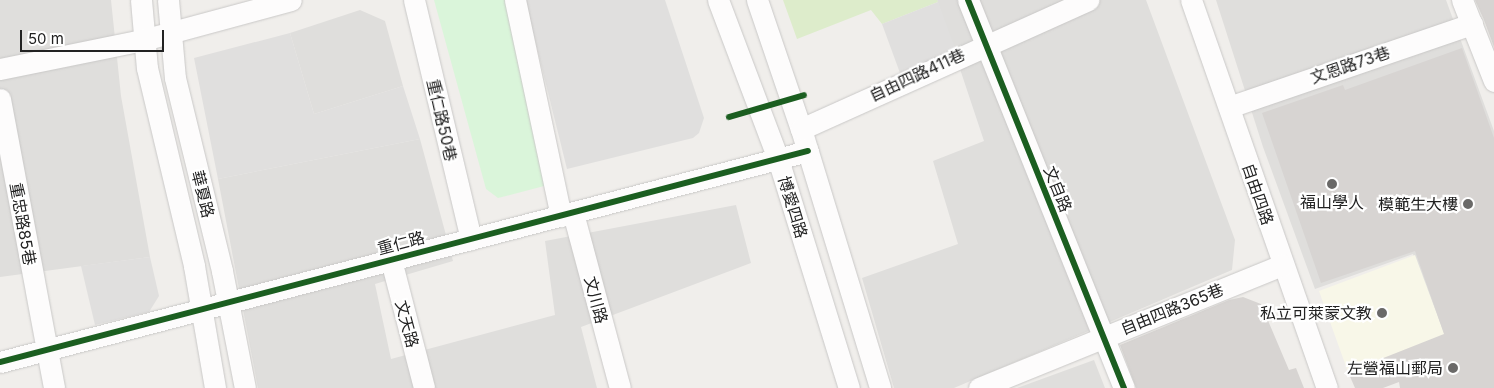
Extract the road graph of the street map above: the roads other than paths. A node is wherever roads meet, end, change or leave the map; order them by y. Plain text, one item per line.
1 (140, 0) edge
2 (168, 0) edge
3 (291, 0) edge
4 (414, 0) edge
5 (515, 0) edge
6 (718, 0) edge
7 (757, 0) edge
8 (968, 0) edge
9 (1088, 0) edge
10 (1190, 0) edge
11 (1462, 0) edge
12 (1472, 24) junction
13 (169, 33) junction
14 (143, 40) junction
15 (985, 44) junction
16 (1488, 45) edge
17 (0, 69) edge
18 (1494, 81) edge
19 (0, 99) edge
20 (1229, 106) junction
21 (801, 129) junction
22 (808, 152) junction
23 (778, 159) junction
24 (567, 214) junction
25 (471, 239) junction
26 (391, 260) junction
27 (1282, 265) junction
28 (228, 302) junction
29 (201, 308) junction
30 (1103, 337) junction
31 (46, 349) junction
32 (0, 362) edge
33 (54, 388) edge
34 (215, 388) edge
35 (245, 388) edge
36 (424, 388) edge
37 (620, 388) edge
38 (849, 388) edge
39 (880, 388) edge
40 (979, 388) edge
41 (1124, 388) edge
42 (1327, 388) edge

1 - 14 street, 華夏路
2 - 13 street, 華夏路
3 - 13 street
4 - 25 street, 重仁路50巷
5 - 24 street, 文川路
6 - 23 street, 博愛四路
7 - 21 street, 博愛四路
8 - 15 street, 文自路
9 - 15 street, 自由四路411巷
10 - 20 street, 自由四路
11 - 12 street
12 - 16 street
12 - 20 street, 文恩路73巷
13 - 14 street
13 - 28 street, 華夏路
14 - 17 street
14 - 29 street, 華夏路
15 - 21 street, 自由四路411巷
15 - 30 street, 文自路
16 - 18 street
19 - 31 street, 重忠路85巷
20 - 27 street, 自由四路
21 - 22 street, 博愛四路
22 - 23 street, 重仁路
22 - 39 street, 博愛四路
23 - 24 street, 重仁路
23 - 38 street, 博愛四路
24 - 25 street, 重仁路
24 - 37 street, 文川路
25 - 26 street, 重仁路
26 - 28 street, 重仁路
26 - 36 street, 文天路
27 - 30 street, 自由四路365巷
27 - 42 street, 自由四路
28 - 29 street, 重仁路
28 - 35 street, 華夏路
29 - 31 street, 重仁路
29 - 34 street, 華夏路
30 - 40 street, 自由四路365巷
30 - 41 street, 文自路
31 - 32 street, 重仁路
31 - 33 street, 重忠路85巷

